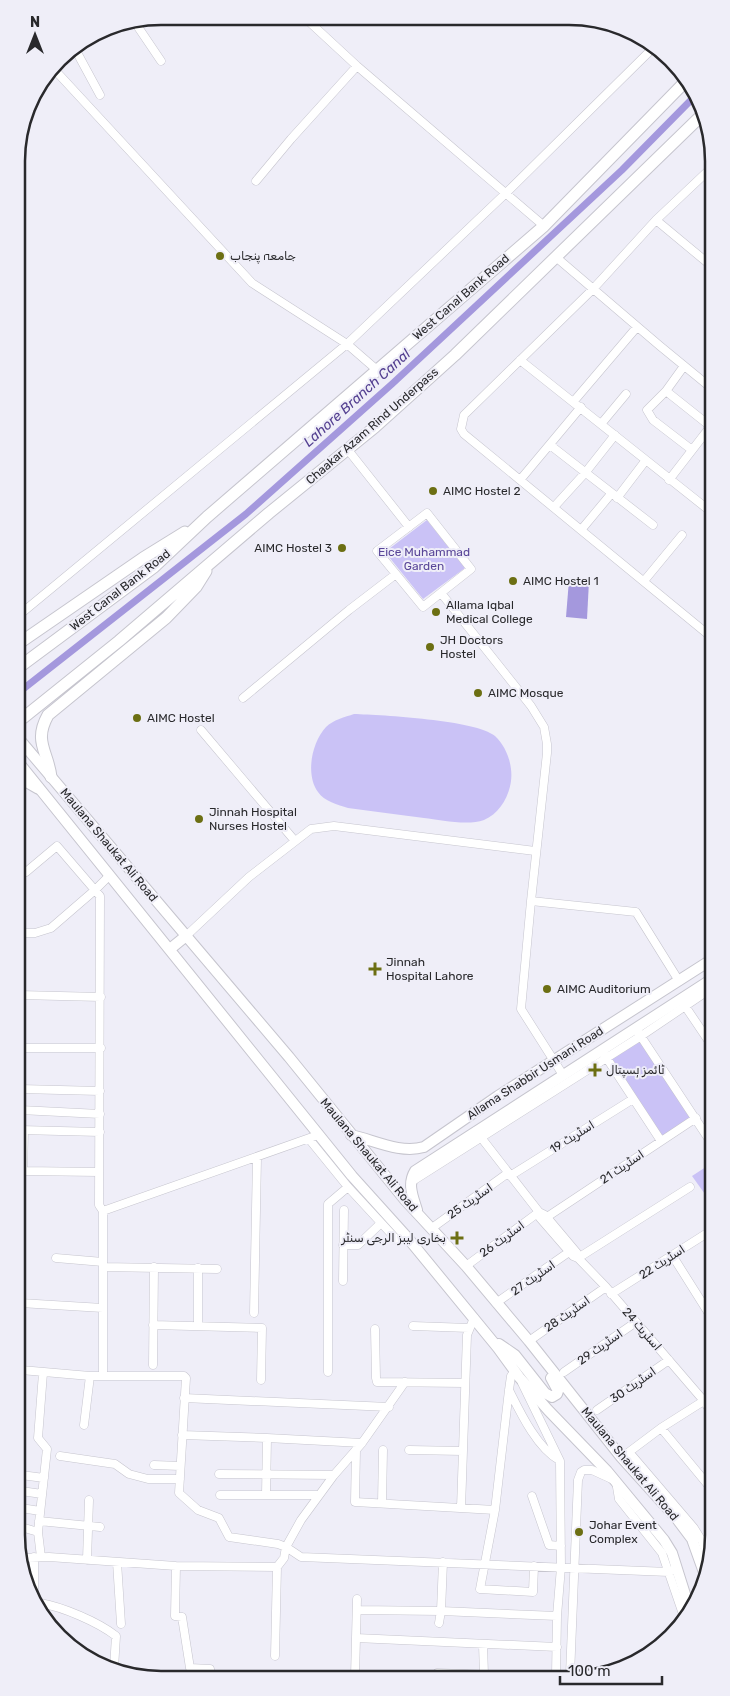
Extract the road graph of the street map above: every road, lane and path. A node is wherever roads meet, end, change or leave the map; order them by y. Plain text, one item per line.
1 (313, 25) edge
2 (138, 27) edge
3 (650, 51) edge
4 (78, 53) edge
5 (162, 61) dead end
6 (357, 66) junction
7 (58, 73) edge
8 (682, 85) edge
9 (100, 95) dead end
10 (698, 119) edge
11 (705, 174) edge
12 (256, 181) dead end
13 (505, 194) junction
14 (656, 220) junction
15 (544, 226) junction
16 (557, 258) junction
17 (705, 261) edge
18 (593, 289) junction
19 (637, 327) junction
20 (347, 344) junction
21 (520, 360) junction
22 (684, 366) junction
23 (377, 370) junction
24 (705, 383) edge
25 (666, 391) junction
26 (626, 394) dead end
27 (574, 401) junction
28 (581, 407) junction
29 (705, 422) edge
30 (601, 424) junction
31 (705, 433) edge
32 (615, 435) junction
33 (550, 445) junction
34 (348, 450) junction
35 (692, 450) junction
36 (646, 460) junction
37 (585, 473) junction
38 (520, 480) junction
39 (670, 480) junction
40 (614, 496) junction
41 (705, 507) edge
42 (554, 508) junction
43 (208, 517) junction
44 (652, 525) dead end
45 (409, 527) junction
46 (581, 530) junction
47 (682, 535) dead end
48 (210, 563) junction
49 (396, 574) junction
50 (644, 581) junction
51 (441, 593) junction
52 (25, 610) edge
53 (705, 629) edge
54 (25, 639) edge
55 (25, 663) edge
56 (243, 698) dead end
57 (25, 716) edge
58 (200, 730) dead end
59 (25, 747) edge
60 (25, 771) edge
61 (51, 777) junction
62 (25, 781) edge
63 (38, 788) junction
64 (295, 841) junction
65 (536, 851) junction
66 (25, 872) edge
67 (110, 875) junction
68 (95, 890) junction
69 (530, 900) junction
70 (25, 933) edge
71 (186, 936) junction
72 (170, 949) junction
73 (705, 964) edge
74 (678, 981) junction
75 (705, 985) edge
76 (705, 992) edge
77 (25, 995) edge
78 (101, 997) junction
79 (682, 1003) junction
80 (638, 1032) junction
81 (705, 1036) edge
82 (25, 1048) edge
83 (101, 1048) junction
84 (604, 1054) junction
85 (553, 1060) junction
86 (563, 1075) junction
87 (25, 1089) edge
88 (100, 1091) junction
89 (633, 1099) junction
90 (25, 1110) edge
91 (100, 1114) junction
92 (696, 1118) junction
93 (25, 1130) edge
94 (100, 1132) junction
95 (705, 1133) edge
96 (478, 1134) junction
97 (351, 1135) junction
98 (314, 1137) junction
99 (662, 1141) junction
100 (257, 1158) junction
101 (25, 1172) edge
102 (99, 1172) junction
103 (509, 1175) junction
104 (348, 1187) junction
105 (690, 1187) dead end
106 (344, 1210) dead end
107 (103, 1211) junction
108 (539, 1212) junction
109 (418, 1213) junction
110 (547, 1217) junction
111 (380, 1224) junction
112 (432, 1228) junction
113 (705, 1235) edge
114 (407, 1237) junction
115 (343, 1246) junction
116 (569, 1252) junction
117 (672, 1256) junction
118 (56, 1258) dead end
119 (578, 1258) junction
120 (103, 1265) junction
121 (466, 1266) junction
122 (154, 1268) junction
123 (198, 1268) junction
124 (217, 1269) dead end
125 (343, 1281) dead end
126 (606, 1287) junction
127 (612, 1294) junction
128 (25, 1303) edge
129 (496, 1303) junction
130 (103, 1308) junction
131 (705, 1308) edge
132 (254, 1313) dead end
133 (474, 1318) junction
134 (636, 1322) junction
135 (153, 1325) junction
136 (198, 1326) junction
137 (413, 1326) dead end
138 (469, 1328) junction
139 (374, 1329) dead end
140 (491, 1339) junction
141 (532, 1345) junction
142 (669, 1360) junction
143 (153, 1365) dead end
144 (25, 1371) edge
145 (328, 1372) dead end
146 (564, 1372) dead end
147 (43, 1373) junction
148 (517, 1374) junction
149 (90, 1376) junction
150 (103, 1376) junction
151 (261, 1380) dead end
152 (405, 1382) junction
153 (465, 1383) junction
154 (509, 1390) junction
155 (184, 1398) junction
156 (704, 1402) joint
157 (389, 1407) junction
158 (597, 1410) dead end
159 (84, 1425) dead end
160 (661, 1428) junction
161 (182, 1435) junction
162 (266, 1438) junction
163 (362, 1443) junction
164 (356, 1450) junction
165 (383, 1450) dead end
166 (409, 1450) dead end
167 (463, 1451) junction
168 (625, 1455) junction
169 (60, 1456) dead end
170 (560, 1461) junction
171 (154, 1465) dead end
172 (180, 1466) junction
173 (219, 1474) dead end
174 (25, 1475) edge
175 (266, 1475) junction
176 (334, 1475) junction
177 (44, 1478) junction
178 (180, 1478) junction
179 (705, 1481) edge
180 (616, 1482) junction
181 (25, 1492) edge
182 (42, 1494) junction
183 (220, 1495) dead end
184 (266, 1495) junction
185 (319, 1496) junction
186 (532, 1496) dead end
187 (89, 1500) dead end
188 (382, 1503) junction
189 (25, 1508) edge
190 (461, 1508) junction
191 (40, 1510) junction
192 (495, 1510) junction
193 (39, 1521) junction
194 (88, 1527) junction
195 (100, 1527) dead end
196 (25, 1528) edge
197 (38, 1532) junction
198 (561, 1546) junction
199 (286, 1548) junction
200 (704, 1548) edge
201 (38, 1557) junction
202 (27, 1558) edge
203 (87, 1560) junction
204 (117, 1562) junction
205 (443, 1562) junction
206 (485, 1564) junction
207 (701, 1565) edge
208 (176, 1566) junction
209 (534, 1566) junction
210 (277, 1567) junction
211 (561, 1567) junction
212 (574, 1568) junction
213 (673, 1570) junction
214 (31, 1572) edge
215 (34, 1572) junction
216 (34, 1584) edge
217 (357, 1599) dead end
218 (687, 1602) edge
219 (43, 1604) edge
220 (357, 1610) junction
221 (683, 1610) edge
222 (441, 1611) junction
223 (557, 1616) junction
224 (439, 1623) dead end
225 (121, 1624) dead end
226 (356, 1638) junction
227 (483, 1644) junction
228 (557, 1647) junction
229 (275, 1656) dead end
230 (114, 1662) edge
231 (210, 1671) edge
232 (355, 1671) edge
233 (482, 1671) edge
234 (556, 1671) edge
235 (570, 1671) edge

1 - 6 street
2 - 5 street
3 - 13 street
4 - 9 street
6 - 12 street
6 - 13 street
7 - 20 street
8 - 15 highway, West Canal Bank Road
10 - 16 highway, Chaakar Azam Rind Underpass
11 - 14 street
13 - 15 street
13 - 20 street
14 - 17 street
14 - 18 street
15 - 23 highway, West Canal Bank Road
16 - 18 street
16 - 34 highway, Chaakar Azam Rind Underpass
18 - 19 street
18 - 21 street
19 - 22 street
19 - 27 street
20 - 23 street
20 - 52 street
21 - 27 street
21 - 38 street
22 - 24 street
22 - 25 street
23 - 43 highway, West Canal Bank Road
25 - 29 street
25 - 35 street
26 - 30 street
27 - 28 street
28 - 30 street
28 - 33 street
30 - 32 street
31 - 35 street
32 - 36 street
32 - 37 street
33 - 37 street
33 - 38 street
34 - 45 street
34 - 48 highway, Chaakar Azam Rind Underpass
35 - 39 street
36 - 39 street
36 - 40 street
37 - 40 street
37 - 42 street
38 - 42 street
39 - 41 street
40 - 44 street
40 - 46 street
42 - 46 street
43 - 54 highway
43 - 55 highway, West Canal Bank Road
45 - 49 street
45 - 51 street
46 - 50 street
47 - 50 street
48 - 57 highway, Chaakar Azam Rind Underpass
48 - 61 highway
49 - 51 street
49 - 56 street
50 - 53 street
51 - 65 street
58 - 64 street
59 - 61 main road, Maulana Shaukat Ali Road
60 - 63 main road, Maulana Shaukat Ali Road
61 - 71 main road, Maulana Shaukat Ali Road
62 - 63 highway
63 - 67 main road, Maulana Shaukat Ali Road
64 - 65 street
64 - 71 street
65 - 69 street
66 - 68 street
67 - 68 street
67 - 72 main road, Maulana Shaukat Ali Road
68 - 70 street
68 - 78 street
69 - 74 street
69 - 85 street
71 - 72 main road
71 - 97 main road, Maulana Shaukat Ali Road
72 - 98 main road, Maulana Shaukat Ali Road
73 - 74 main road, Allama Shabbir Usmani Road
74 - 85 main road, Allama Shabbir Usmani Road
75 - 79 main road, Allama Shabbir Usmani Road
76 - 79 street
77 - 78 street
78 - 83 street
79 - 80 main road, Allama Shabbir Usmani Road
79 - 81 street
80 - 84 main road, Allama Shabbir Usmani Road
80 - 92 street
82 - 83 street
83 - 88 street
84 - 86 main road, Allama Shabbir Usmani Road
84 - 89 street
84 - 96 street
85 - 86 street
85 - 97 main road, Allama Shabbir Usmani Road
86 - 96 main road, Allama Shabbir Usmani Road
87 - 88 street
88 - 91 street
89 - 99 street
89 - 103 street, اسٹریٹ 19
90 - 91 street
91 - 94 street
92 - 95 street
92 - 99 street, اسٹریٹ 21
93 - 94 street
94 - 102 street
96 - 103 street, اسٹریٹ 24
96 - 109 main road, Allama Shabbir Usmani Road
97 - 109 main road, Maulana Shaukat Ali Road
98 - 100 street
98 - 104 street
98 - 114 main road, Maulana Shaukat Ali Road
99 - 110 street, اسٹریٹ 21
100 - 107 street
100 - 132 street
101 - 102 street
102 - 107 street
103 - 108 street, اسٹریٹ 24
103 - 112 street, اسٹریٹ 25
104 - 111 street
104 - 145 street
105 - 119 street
106 - 115 street
107 - 120 street
108 - 110 street, اسٹریٹ 24
108 - 116 street, اسٹریٹ 24
108 - 121 street, اسٹریٹ 26
109 - 112 main road, Maulana Shaukat Ali Road
110 - 119 street, اسٹریٹ 24
111 - 114 street
111 - 115 street
112 - 121 main road, Maulana Shaukat Ali Road
113 - 117 street, اسٹریٹ 22
114 - 133 main road, Maulana Shaukat Ali Road
115 - 125 street
116 - 119 street, اسٹریٹ 24
116 - 129 street, اسٹریٹ 27
117 - 127 street, اسٹریٹ 22
117 - 131 street
118 - 120 street
119 - 126 street, اسٹریٹ 24
120 - 122 street
120 - 130 street
121 - 129 main road, Maulana Shaukat Ali Road
122 - 123 street
122 - 135 street
123 - 124 street
123 - 136 street
126 - 127 street, اسٹریٹ 24
126 - 141 street, اسٹریٹ 28
127 - 134 street, اسٹریٹ 24
128 - 130 street
129 - 141 main road, Maulana Shaukat Ali Road
130 - 150 street
133 - 138 street
133 - 140 main road, Maulana Shaukat Ali Road
134 - 142 street, اسٹریٹ 24
134 - 146 street, اسٹریٹ 29
135 - 136 street
135 - 143 street
136 - 151 street
137 - 138 street
138 - 153 street
139 - 152 street
140 - 141 main road
140 - 148 main road, Maulana Shaukat Ali Road
141 - 168 main road, Maulana Shaukat Ali Road
142 - 156 street, اسٹریٹ 24
142 - 158 street, اسٹریٹ 30
144 - 147 street
147 - 149 street
147 - 177 street
148 - 154 street
148 - 170 street
148 - 180 main road, Maulana Shaukat Ali Road
149 - 150 street
149 - 159 street
150 - 155 street
152 - 153 street
152 - 157 street
153 - 167 street
154 - 170 street
154 - 192 street
155 - 157 street
155 - 161 street
156 - 160 street
157 - 163 street
160 - 168 street
160 - 179 street
161 - 162 street
161 - 172 street
162 - 163 street
162 - 175 street
163 - 164 street
164 - 176 street
164 - 188 street
165 - 188 street
166 - 167 street
167 - 190 street
168 - 200 street
168 - 207 main road, Maulana Shaukat Ali Road
169 - 178 street
170 - 198 street
171 - 172 street
172 - 178 street
173 - 175 street
174 - 177 street
175 - 176 street
175 - 184 street
176 - 185 street
177 - 182 street
178 - 199 street
180 - 212 street
180 - 213 main road, Maulana Shaukat Ali Road
181 - 182 street
182 - 191 street
183 - 184 street
184 - 185 street
185 - 199 street
186 - 198 street
187 - 194 street
188 - 190 street
189 - 191 street
190 - 192 street
191 - 193 street
192 - 206 street
193 - 194 street
193 - 197 street
194 - 195 street
194 - 203 street
196 - 197 street
197 - 201 street
198 - 211 street
199 - 205 street
199 - 210 street
201 - 202 street
201 - 203 street
201 - 215 street
203 - 204 street
204 - 208 street
204 - 225 street
205 - 206 street
205 - 222 street
206 - 209 street
206 - 209 street
208 - 210 street
208 - 231 street
209 - 211 street
210 - 229 street
211 - 212 street
211 - 223 street
212 - 213 street
212 - 235 street
213 - 218 main road, Maulana Shaukat Ali Road
213 - 221 street
214 - 215 street
215 - 216 street
217 - 220 street
219 - 230 street
220 - 222 street
220 - 226 street
222 - 223 street
222 - 224 street
223 - 228 street
226 - 227 street
226 - 232 street
227 - 228 street
227 - 233 street
228 - 234 street

